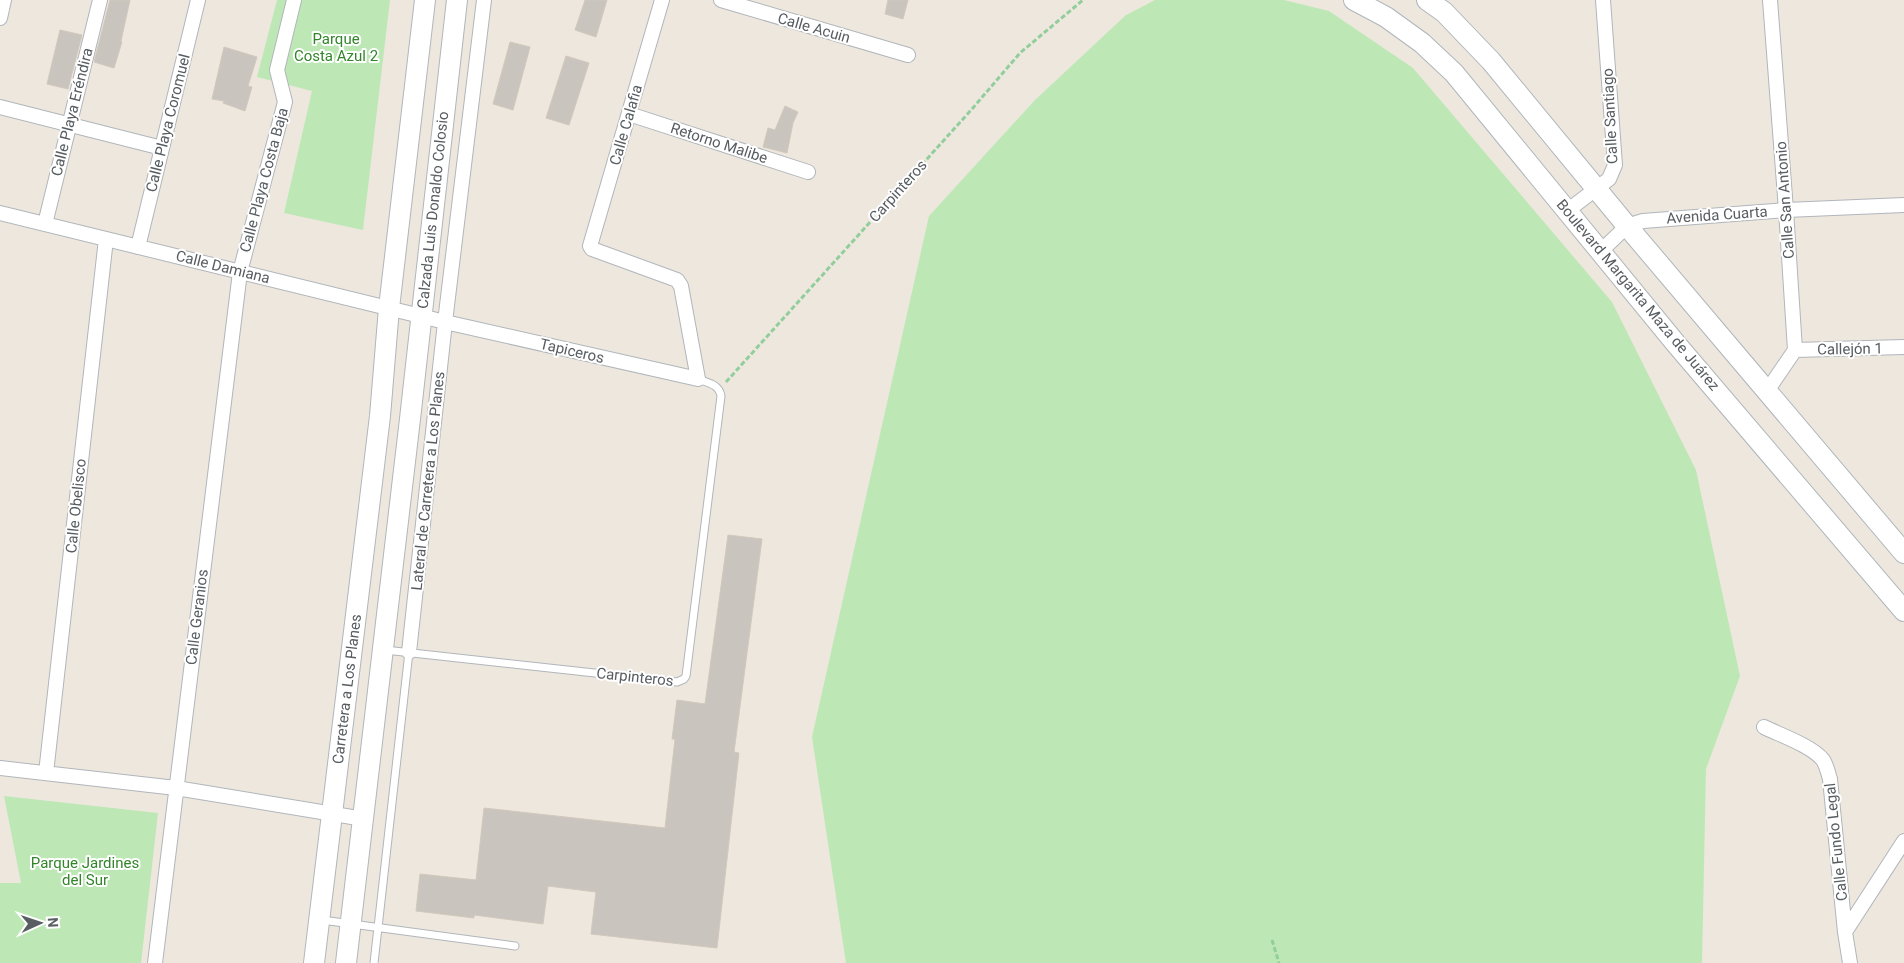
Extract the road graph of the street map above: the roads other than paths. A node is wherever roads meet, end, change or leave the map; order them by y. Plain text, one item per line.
1 (4, 0) edge
2 (100, 0) edge
3 (198, 0) edge
4 (294, 0) edge
5 (425, 0) edge
6 (456, 0) edge
7 (484, 0) edge
8 (662, 0) edge
9 (721, 0) edge
10 (1354, 0) edge
11 (1427, 0) edge
12 (1604, 0) edge
13 (1770, 0) edge
14 (0, 18) edge
15 (908, 55) dead end
16 (0, 107) edge
17 (629, 114) junction
18 (69, 125) junction
19 (162, 148) junction
20 (808, 172) dead end
21 (1596, 189) junction
22 (1904, 205) edge
23 (1568, 210) junction
24 (1786, 210) junction
25 (0, 213) edge
26 (45, 224) junction
27 (1627, 226) junction
28 (106, 239) junction
29 (138, 247) junction
30 (1601, 252) junction
31 (240, 272) junction
32 (390, 308) junction
33 (422, 316) junction
34 (446, 322) junction
35 (1904, 348) edge
36 (1795, 350) junction
37 (698, 379) junction
38 (1767, 392) junction
39 (380, 416) joint
40 (410, 419) joint
41 (1904, 553) edge
42 (1904, 611) edge
43 (384, 650) junction
44 (409, 652) junction
45 (1764, 727) dead end
46 (0, 768) edge
47 (46, 773) junction
48 (176, 788) junction
49 (331, 814) junction
50 (364, 819) junction
51 (1904, 842) edge
52 (319, 920) junction
53 (350, 924) junction
54 (377, 927) junction
55 (1845, 932) junction
56 (515, 946) dead end
57 (156, 963) edge
58 (314, 963) edge
59 (346, 963) edge
60 (374, 963) edge
61 (1850, 963) edge

1 - 14 street
2 - 18 street, Calle Playa Eréndira
3 - 19 street, Calle Playa Coromuel
4 - 31 street, Calle Playa Costa Baja
5 - 32 main road, Calzada Luis Donaldo Colosio
6 - 33 main road, Calzada Luis Donaldo Colosio
7 - 34 street, Lateral de Carretera a Los Planes
8 - 17 street, Calle Calafia
9 - 15 street, Calle Acuin
10 - 23 main road, Boulevard Margarita Maza de Juárez
11 - 21 main road
12 - 21 street, Calle Santiago
13 - 24 street, Calle San Antonio
16 - 18 street
17 - 20 street, Retorno Malibe
17 - 37 street, Calle Calafia
18 - 19 street
18 - 26 street, Calle Playa Eréndira
19 - 29 street, Calle Playa Coromuel
21 - 23 street, Calle Santiago
21 - 27 main road
22 - 24 street, Avenida Cuarta
23 - 30 main road, Boulevard Margarita Maza de Juárez
24 - 27 street, Avenida Cuarta
24 - 36 street, Calle San Antonio
25 - 26 street, Calle Damiana
26 - 28 street, Calle Damiana
27 - 30 street
27 - 38 main road
28 - 29 street, Calle Damiana
28 - 47 street, Calle Obelisco
29 - 31 street, Calle Damiana
30 - 42 main road, Boulevard Margarita Maza de Juárez
31 - 32 street, Calle Damiana
31 - 48 street, Calle Geranios
32 - 33 street, Calle Damiana
32 - 39 main road, Calzada Luis Donaldo Colosio
33 - 34 street, Calle Damiana
33 - 40 main road, Calzada Luis Donaldo Colosio
34 - 37 street, Tapiceros
34 - 44 street, Lateral de Carretera a Los Planes
35 - 36 street, Callejón 1
36 - 38 street
37 - 44 lane, Carpinteros
38 - 41 main road
39 - 49 main road, Carretera a Los Planes
40 - 43 main road, Carretera a Los Planes
43 - 44 lane, Carpinteros
43 - 50 main road, Carretera a Los Planes
44 - 54 lane, Lateral de Carretera a Los Planes
45 - 55 street, Calle Fundo Legal
46 - 47 street
47 - 48 street
48 - 49 street
48 - 57 street, Calle Geranios
49 - 50 street
49 - 52 main road, Carretera a Los Planes
50 - 53 main road, Carretera a Los Planes
51 - 55 street
52 - 53 lane
52 - 58 main road, Carretera a Los Planes
53 - 54 lane
53 - 59 main road, Carretera a Los Planes
54 - 56 lane
54 - 60 lane, Lateral de Carretera a Los Planes
55 - 61 street, Calle Fundo Legal

